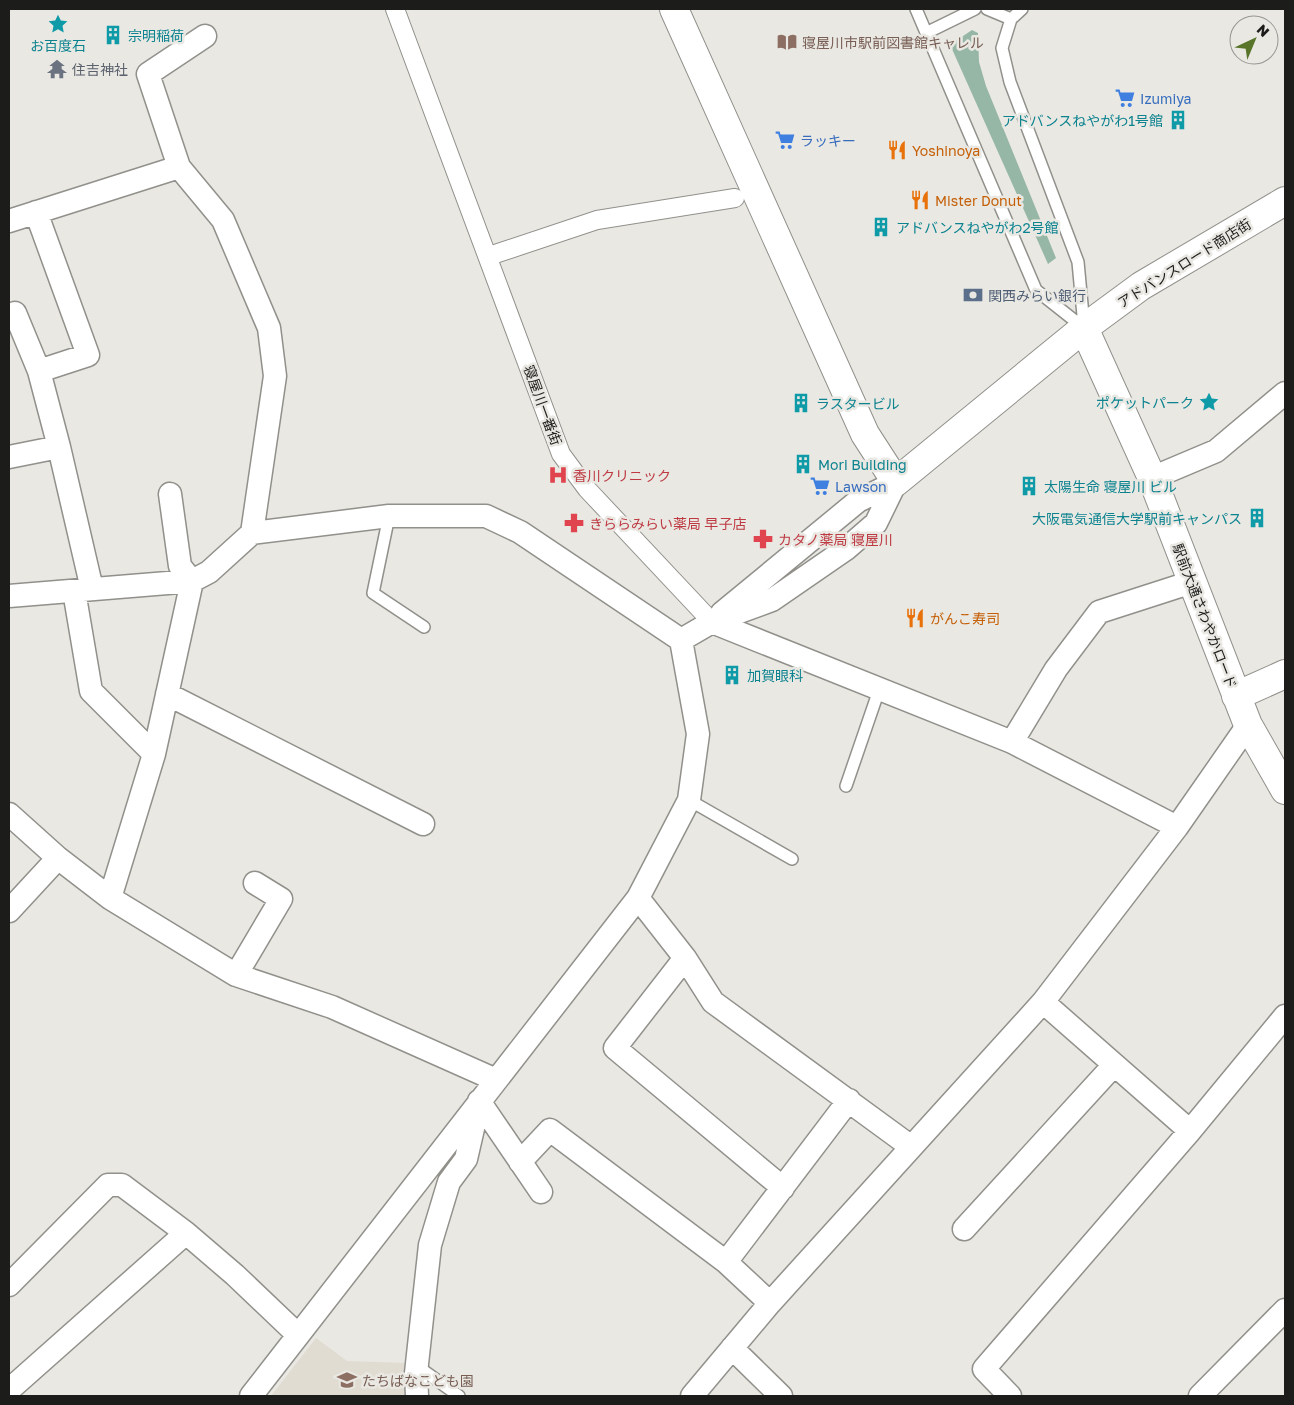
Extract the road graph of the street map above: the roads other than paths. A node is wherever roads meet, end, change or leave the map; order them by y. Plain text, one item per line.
1 (395, 9) edge
2 (674, 9) edge
3 (916, 9) edge
4 (975, 9) edge
5 (987, 9) edge
6 (1022, 9) edge
7 (1011, 19) junction
8 (926, 33) junction
9 (205, 36) dead end
10 (179, 167) junction
11 (735, 198) dead end
12 (1285, 201) edge
13 (36, 212) junction
14 (9, 221) edge
15 (489, 256) junction
16 (15, 313) dead end
17 (1084, 328) junction
18 (39, 371) junction
19 (1285, 393) edge
20 (59, 447) junction
21 (9, 458) edge
22 (1152, 478) junction
23 (896, 482) junction
24 (170, 494) dead end
25 (389, 516) junction
26 (252, 533) junction
27 (192, 581) junction
28 (1192, 582) junction
29 (83, 590) junction
30 (9, 596) edge
31 (712, 622) junction
32 (424, 627) dead end
33 (680, 640) junction
34 (1285, 674) edge
35 (879, 690) junction
36 (167, 694) junction
37 (1236, 696) junction
38 (1248, 725) junction
39 (1012, 742) junction
40 (154, 754) junction
41 (846, 786) dead end
42 (1285, 790) edge
43 (689, 800) junction
44 (9, 814) edge
45 (424, 824) dead end
46 (1177, 827) junction
47 (58, 858) junction
48 (792, 859) dead end
49 (255, 883) dead end
50 (110, 898) junction
51 (638, 898) junction
52 (9, 911) edge
53 (685, 958) junction
54 (236, 975) junction
55 (1043, 1002) junction
56 (1285, 1016) edge
57 (1114, 1065) junction
58 (496, 1080) junction
59 (849, 1100) junction
60 (479, 1101) junction
61 (1190, 1131) junction
62 (910, 1146) junction
63 (520, 1162) junction
64 (783, 1188) junction
65 (541, 1192) dead end
66 (964, 1229) dead end
67 (186, 1232) junction
68 (726, 1262) junction
69 (9, 1285) edge
70 (770, 1303) junction
71 (1285, 1310) edge
72 (298, 1335) junction
73 (732, 1348) junction
74 (417, 1366) junction
75 (9, 1390) edge
76 (251, 1396) edge
77 (417, 1396) edge
78 (459, 1396) edge
79 (692, 1396) edge
80 (781, 1396) edge
81 (1010, 1396) edge
82 (1200, 1396) edge

1 - 15 street, 寝屋川一番街
2 - 23 street
3 - 8 lane
4 - 8 lane
5 - 7 lane
6 - 7 lane
7 - 17 lane
8 - 17 lane
9 - 10 street
10 - 13 street
10 - 26 street
11 - 15 street
12 - 17 street, アドバンスロード商店街
13 - 14 street
13 - 18 street
15 - 31 street, 寝屋川一番街
16 - 18 street
17 - 22 street, 駅前大通さわやかロード
17 - 23 street, アドバンスロード商店街
18 - 20 street
19 - 22 street
20 - 21 street
20 - 29 street
22 - 28 street, 駅前大通さわやかロード
23 - 31 street
23 - 31 street
24 - 27 street
25 - 26 street
25 - 32 lane
25 - 33 street
26 - 27 street
27 - 29 street
27 - 36 street
28 - 37 street, 駅前大通さわやかロード
28 - 39 street
29 - 30 street
29 - 40 street
31 - 33 street
31 - 35 street
33 - 43 street
34 - 37 street
35 - 39 street
35 - 41 lane
36 - 40 street
36 - 45 street
37 - 38 street, 駅前大通さわやかロード
38 - 42 street, 駅前大通さわやかロード
38 - 46 street
39 - 46 street
40 - 50 street
43 - 48 lane
43 - 51 street
44 - 47 street
46 - 55 street
47 - 50 street
47 - 52 street
49 - 54 street
50 - 54 street
51 - 53 street
51 - 58 street
53 - 59 street
53 - 64 street
54 - 58 street
55 - 57 street
55 - 62 street
56 - 61 street
57 - 61 street
57 - 66 street
58 - 60 street
59 - 62 street
59 - 64 street
60 - 63 street
60 - 72 street
60 - 74 street
61 - 81 street
62 - 70 street
63 - 65 street
63 - 68 street
64 - 68 street
67 - 69 street
67 - 72 street
67 - 75 street
68 - 70 street
70 - 73 street
71 - 82 street
72 - 76 street
73 - 79 street
73 - 80 street
74 - 77 street
74 - 78 lane

